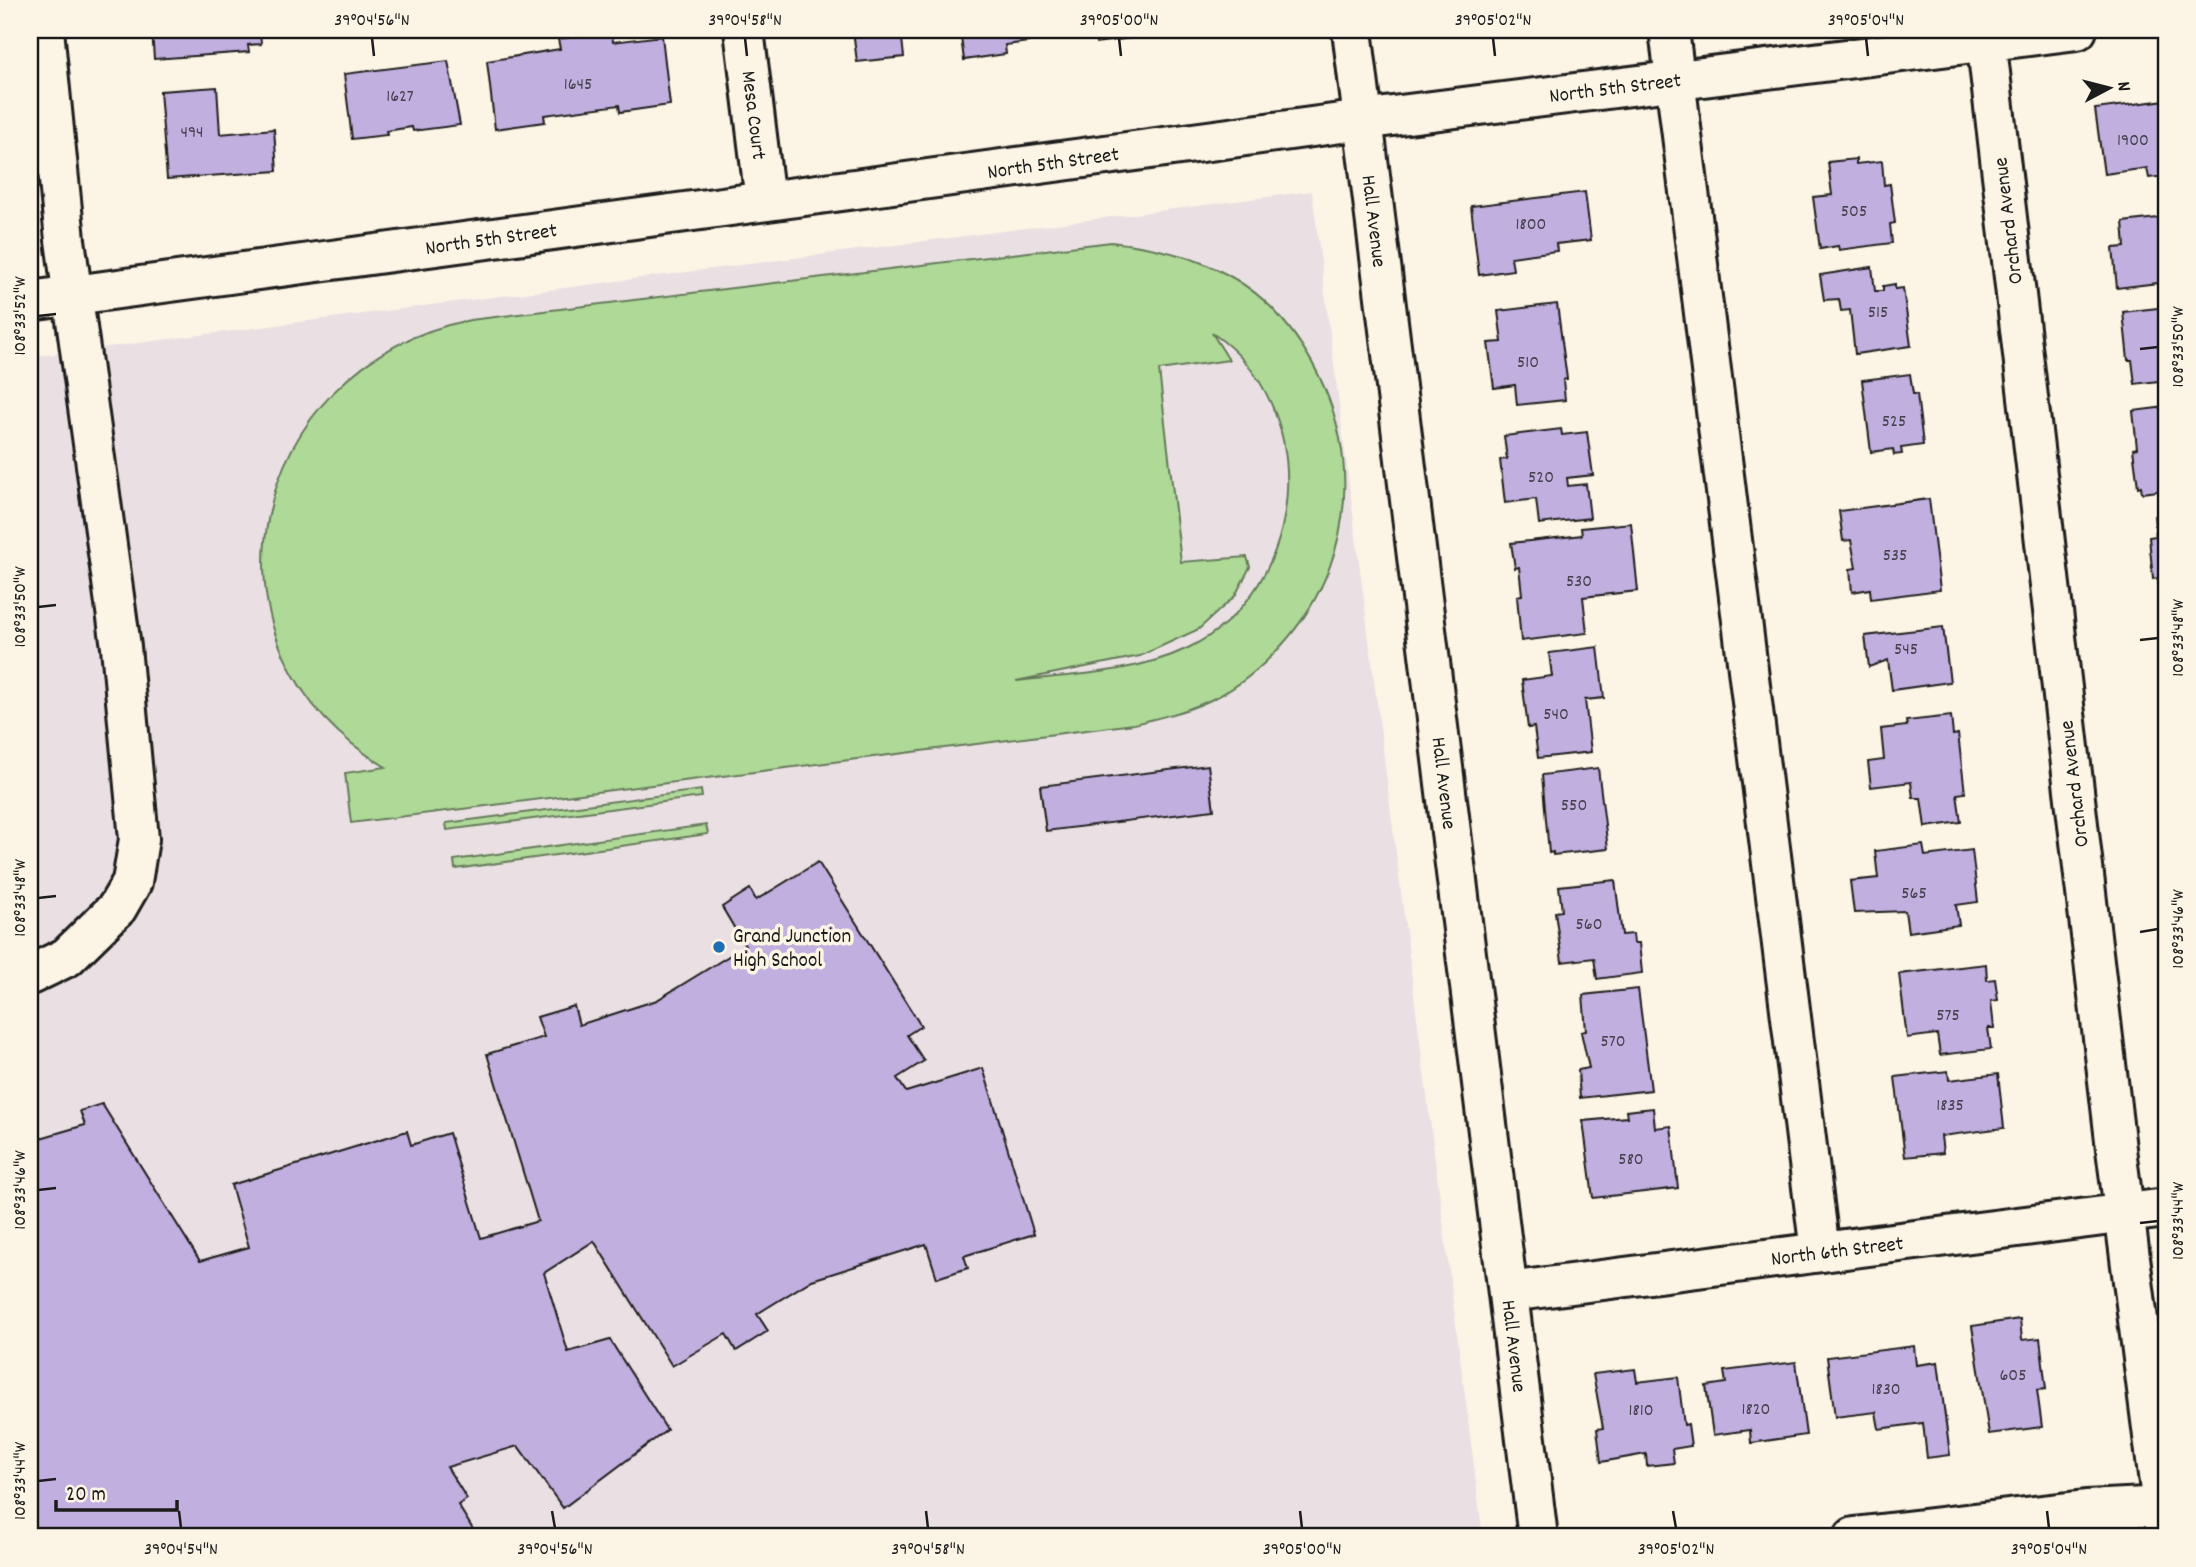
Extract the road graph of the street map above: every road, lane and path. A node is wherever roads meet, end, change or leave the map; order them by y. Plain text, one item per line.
1 (44, 30) edge
2 (744, 30) edge
3 (1352, 30) edge
4 (1669, 30) edge
5 (2077, 30) edge
6 (1985, 35) edge
7 (1675, 80) junction
8 (1363, 120) junction
9 (765, 201) junction
10 (74, 296) junction
11 (30, 301) edge
12 (30, 975) edge
13 (2166, 1208) edge
14 (2124, 1213) junction
15 (1820, 1252) junction
16 (1508, 1292) junction
17 (2165, 1516) edge
18 (1538, 1537) edge
19 (1854, 1537) edge

1 - 10 street
2 - 9 street, Mesa Court
3 - 8 street, Hall Avenue
4 - 7 street
5 - 6 street, North 5th Street
6 - 7 street, North 5th Street
6 - 14 street, Orchard Avenue
7 - 8 street, North 5th Street
7 - 15 street
8 - 9 street, North 5th Street
8 - 16 street, Hall Avenue
9 - 10 street, North 5th Street
10 - 11 street, North 5th Street
10 - 12 street
13 - 14 street, North 6th Street
14 - 15 street, North 6th Street
14 - 17 street, Orchard Avenue
15 - 16 street, North 6th Street
16 - 18 street, Hall Avenue
17 - 19 street

